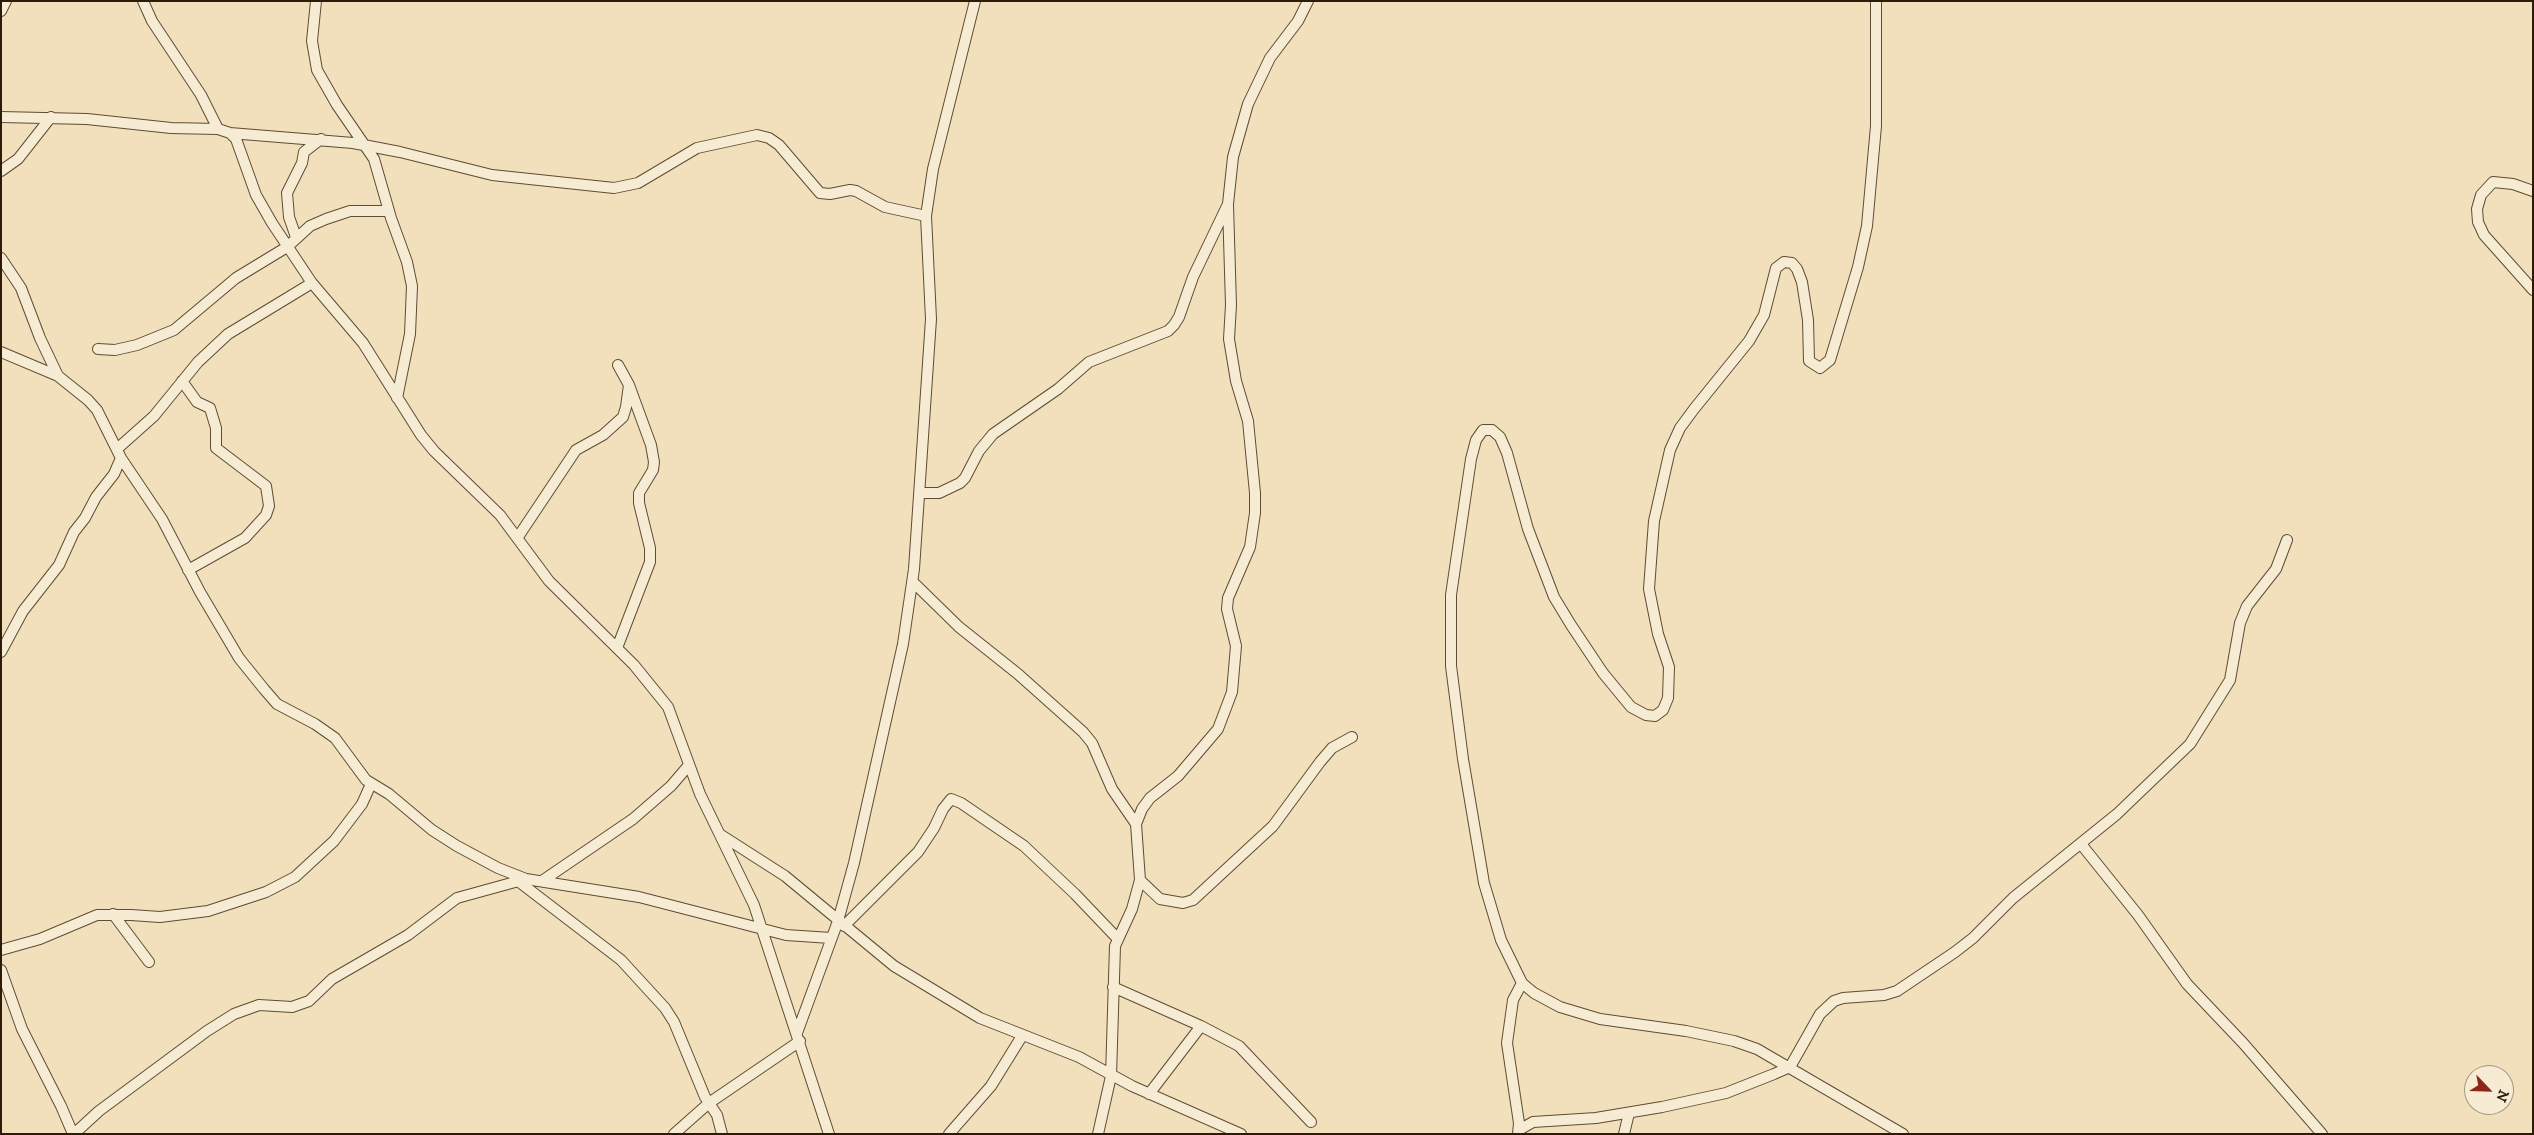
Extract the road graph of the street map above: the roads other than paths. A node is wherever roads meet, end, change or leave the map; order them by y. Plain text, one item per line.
1 (6, 1) edge
2 (143, 1) edge
3 (316, 1) edge
4 (974, 1) edge
5 (1308, 1) edge
6 (1876, 1) edge
7 (1, 11) edge
8 (1, 117) edge
9 (51, 117) junction
10 (218, 129) junction
11 (230, 133) junction
12 (321, 139) junction
13 (366, 145) junction
14 (1, 171) edge
15 (2533, 191) edge
16 (1228, 204) junction
17 (390, 211) junction
18 (926, 216) junction
19 (296, 237) junction
20 (287, 247) junction
21 (1, 258) edge
22 (312, 284) junction
23 (2533, 290) edge
24 (98, 349) dead end
25 (1, 352) edge
26 (618, 365) dead end
27 (58, 376) junction
28 (182, 381) junction
29 (629, 385) junction
30 (397, 398) junction
31 (119, 454) junction
32 (920, 492) junction
33 (518, 537) junction
34 (2287, 540) dead end
35 (188, 570) junction
36 (913, 582) junction
37 (618, 648) junction
38 (1, 652) edge
39 (1352, 737) dead end
40 (689, 765) junction
41 (371, 784) junction
42 (1136, 824) junction
43 (720, 834) junction
44 (2081, 844) junction
45 (522, 880) junction
46 (1140, 880) junction
47 (542, 881) junction
48 (113, 914) junction
49 (841, 923) junction
50 (763, 931) junction
51 (832, 938) junction
52 (1118, 938) junction
53 (1, 950) edge
54 (148, 962) dead end
55 (1, 970) edge
56 (1522, 983) junction
57 (1113, 987) junction
58 (1201, 1026) junction
59 (1022, 1036) junction
60 (798, 1037) junction
61 (1790, 1067) junction
62 (1111, 1076) junction
63 (1149, 1094) junction
64 (709, 1103) junction
65 (1629, 1113) junction
66 (1311, 1122) dead end
67 (1518, 1132) edge
68 (73, 1134) edge
69 (674, 1134) edge
70 (722, 1134) edge
71 (829, 1134) edge
72 (949, 1134) edge
73 (1098, 1134) edge
74 (1241, 1134) edge
75 (1624, 1134) edge
76 (1903, 1134) edge
77 (2322, 1134) edge

1 - 7 street
2 - 10 street
3 - 13 street
4 - 18 street
5 - 16 street
6 - 56 street
8 - 9 street
9 - 10 street
9 - 14 street
10 - 11 street
11 - 12 street
11 - 20 street
12 - 13 street
12 - 19 street
13 - 17 street
13 - 18 street
15 - 23 street
16 - 32 street
16 - 42 street
17 - 19 street
17 - 30 street
18 - 32 street
19 - 20 street
20 - 22 street
20 - 24 street
21 - 27 street
22 - 28 street
22 - 30 street
25 - 27 street
26 - 29 street
27 - 31 street
28 - 31 street
28 - 35 street
29 - 33 street
29 - 37 street
30 - 33 street
31 - 35 street
31 - 38 street
32 - 36 street
33 - 37 street
34 - 44 street
35 - 41 street
36 - 42 street
36 - 49 street
37 - 40 street
39 - 46 street
40 - 43 street
40 - 47 street
41 - 45 street
41 - 48 street
42 - 46 street
43 - 49 street
43 - 50 street
44 - 61 street
44 - 77 street
45 - 47 street
45 - 64 street
45 - 68 street
46 - 52 street
47 - 50 street
48 - 53 street
48 - 54 street
49 - 51 street
49 - 52 street
49 - 59 street
50 - 51 street
50 - 60 street
51 - 60 street
52 - 57 street
55 - 68 street
56 - 61 street
56 - 67 street
57 - 58 street
57 - 62 street
58 - 63 street
58 - 66 street
59 - 62 street
59 - 72 street
60 - 64 street
60 - 71 street
61 - 65 street
61 - 76 street
62 - 63 street
62 - 73 street
63 - 74 street
64 - 69 street
64 - 70 street
65 - 67 street
65 - 75 street

